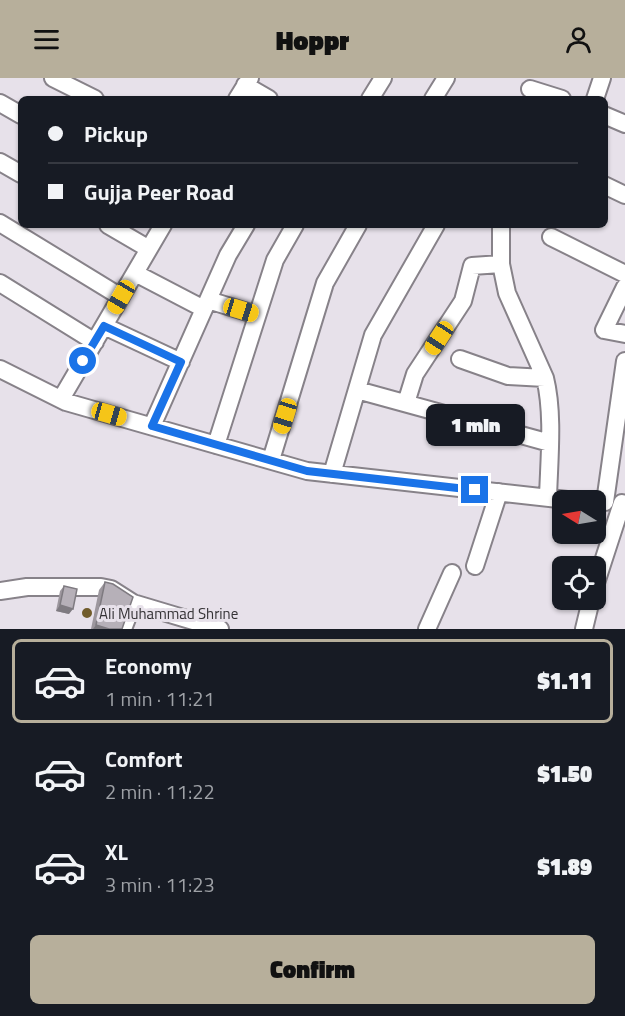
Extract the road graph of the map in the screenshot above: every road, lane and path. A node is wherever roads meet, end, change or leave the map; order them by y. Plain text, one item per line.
1 (53, 78) edge
2 (383, 78) edge
3 (446, 78) edge
4 (602, 78) edge
5 (244, 87) edge
6 (530, 89) edge
7 (89, 96) edge
8 (263, 96) edge
9 (372, 96) edge
10 (435, 96) edge
11 (552, 96) edge
12 (596, 96) edge
13 (0, 104) edge
14 (18, 113) edge
15 (608, 117) edge
16 (625, 124) edge
17 (0, 162) edge
18 (18, 172) edge
19 (608, 187) edge
20 (625, 195) edge
21 (0, 223) edge
22 (113, 228) edge
23 (161, 228) edge
24 (244, 228) edge
25 (293, 228) edge
26 (356, 228) edge
27 (434, 228) edge
28 (499, 228) edge
29 (552, 237) dead end
30 (149, 249) junction
31 (501, 264) junction
32 (135, 273) junction
33 (625, 274) edge
34 (0, 283) edge
35 (625, 287) edge
36 (121, 297) junction
37 (206, 304) junction
38 (257, 315) junction
39 (104, 326) junction
40 (625, 334) edge
41 (94, 342) junction
42 (460, 359) dead end
43 (625, 361) edge
44 (181, 362) junction
45 (0, 369) edge
46 (545, 378) junction
47 (357, 390) junction
48 (61, 399) junction
49 (406, 403) junction
50 (152, 426) junction
51 (550, 443) junction
52 (216, 445) junction
53 (271, 460) junction
54 (332, 474) junction
55 (602, 490) edge
56 (499, 492) junction
57 (548, 498) junction
58 (552, 498) edge
59 (606, 502) edge
60 (624, 503) edge
61 (605, 556) edge
62 (475, 566) dead end
63 (452, 573) dead end
64 (0, 591) edge
65 (132, 603) junction
66 (589, 610) edge
67 (211, 628) edge
68 (123, 629) edge
69 (427, 629) edge
70 (584, 629) edge

1 - 7 street
2 - 9 street
3 - 10 street
4 - 12 street
5 - 8 street
6 - 11 street
13 - 14 street
15 - 16 street
17 - 18 street
19 - 20 street
21 - 36 street
22 - 30 street
23 - 30 street
24 - 37 street
25 - 38 street
26 - 53 street
27 - 47 street
28 - 31 street
29 - 33 street
30 - 32 street
31 - 46 street
31 - 49 street
32 - 36 street
32 - 37 street
34 - 41 street
35 - 40 street
36 - 39 street
37 - 38 street
37 - 44 street
38 - 52 street
39 - 41 street
39 - 44 street
41 - 48 street
42 - 46 street
43 - 55 street
44 - 50 street
45 - 48 street
46 - 51 street
47 - 49 street
47 - 54 street
48 - 50 street
49 - 51 street
50 - 52 street
51 - 57 street
52 - 53 street
53 - 54 street
54 - 56 street
56 - 57 street
56 - 62 street
57 - 58 street
59 - 60 street
60 - 61 street
63 - 69 street
64 - 65 street
65 - 67 street
65 - 68 street
66 - 70 street

